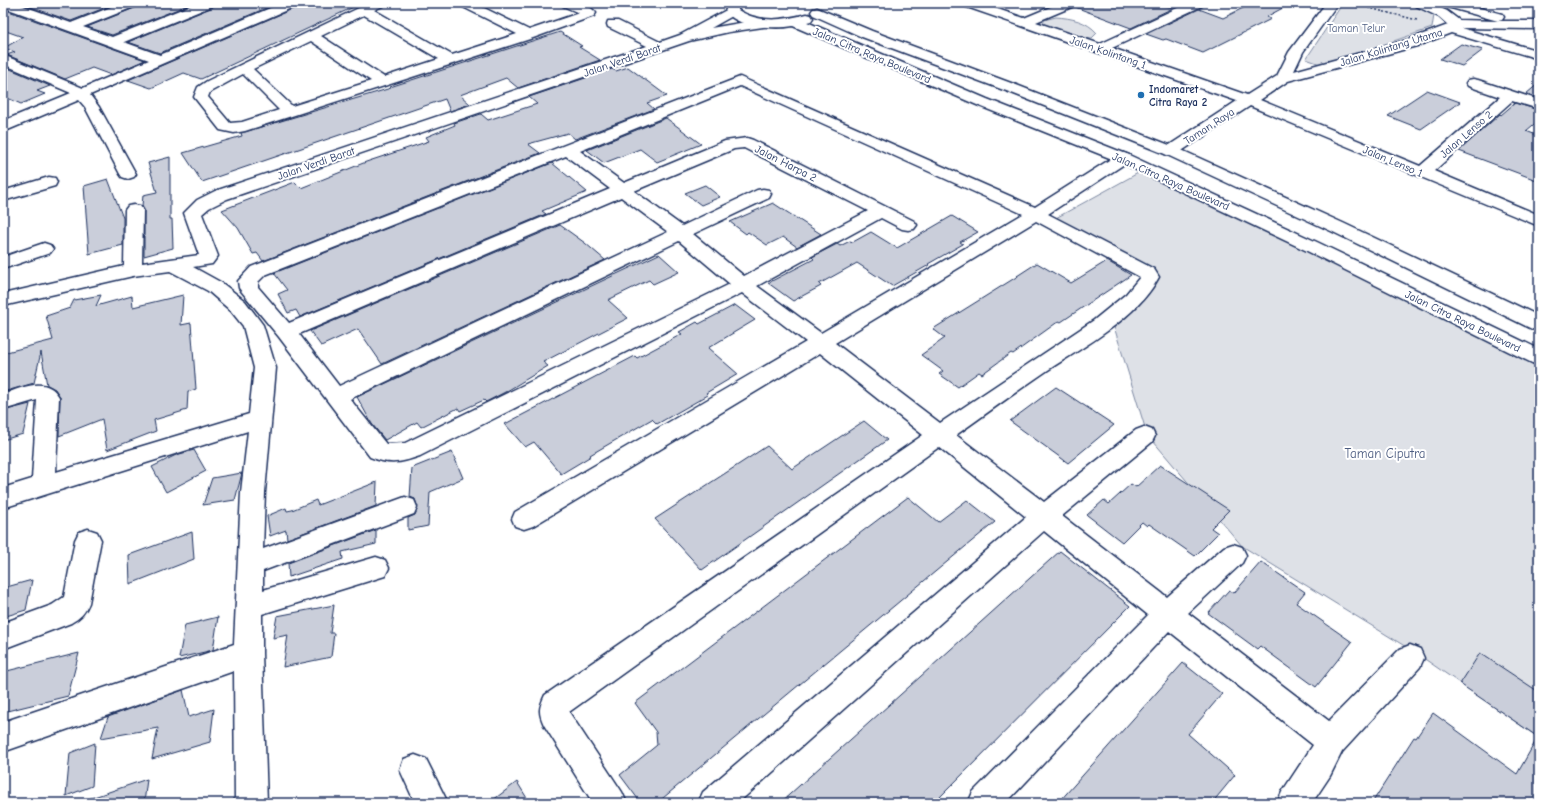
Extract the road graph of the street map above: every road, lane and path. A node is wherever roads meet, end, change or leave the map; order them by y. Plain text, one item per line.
1 (3, 3) edge
2 (132, 3) edge
3 (208, 3) edge
4 (292, 3) edge
5 (379, 3) edge
6 (465, 3) edge
7 (567, 3) edge
8 (968, 3) edge
9 (1070, 3) edge
10 (1198, 3) edge
11 (1332, 3) edge
12 (1349, 3) edge
13 (1420, 3) edge
14 (1448, 3) edge
15 (49, 5) dead end
16 (732, 5) edge
17 (818, 8) edge
18 (364, 10) junction
19 (30, 13) junction
20 (794, 22) junction
21 (1023, 23) junction
22 (613, 24) dead end
23 (763, 24) junction
24 (1524, 25) junction
25 (1539, 25) edge
26 (72, 27) junction
27 (1454, 27) junction
28 (528, 35) junction
29 (312, 36) junction
30 (685, 38) junction
31 (112, 42) junction
32 (659, 48) junction
33 (1100, 49) junction
34 (1539, 55) edge
35 (3, 59) edge
36 (160, 59) junction
37 (451, 60) junction
38 (244, 68) junction
39 (1283, 78) junction
40 (383, 82) junction
41 (1473, 83) dead end
42 (1014, 89) junction
43 (81, 92) junction
44 (1510, 95) junction
45 (1248, 100) junction
46 (990, 105) junction
47 (1539, 105) edge
48 (289, 112) junction
49 (3, 127) edge
50 (568, 150) junction
51 (1171, 151) junction
52 (1123, 158) junction
53 (1422, 173) junction
54 (128, 174) dead end
55 (49, 182) dead end
56 (623, 190) junction
57 (763, 194) dead end
58 (3, 196) edge
59 (134, 210) dead end
60 (881, 211) junction
61 (1036, 214) junction
62 (1539, 221) edge
63 (908, 225) dead end
64 (1337, 227) junction
65 (682, 234) junction
66 (1311, 246) junction
67 (44, 249) dead end
68 (3, 263) edge
69 (172, 264) junction
70 (133, 270) junction
71 (743, 285) junction
72 (3, 300) edge
73 (1539, 324) edge
74 (286, 332) junction
75 (821, 342) junction
76 (1539, 358) edge
77 (337, 396) junction
78 (3, 402) edge
79 (260, 419) junction
80 (939, 435) junction
81 (1144, 436) dead end
82 (44, 485) junction
83 (3, 498) edge
84 (405, 507) dead end
85 (1043, 517) junction
86 (524, 519) dead end
87 (88, 540) dead end
88 (1233, 555) dead end
89 (250, 565) junction
90 (376, 568) dead end
91 (249, 606) junction
92 (1167, 614) junction
93 (3, 636) edge
94 (248, 653) junction
95 (1410, 658) dead end
96 (3, 737) edge
97 (1331, 741) junction
98 (414, 770) dead end
99 (251, 803) edge
100 (432, 803) edge
101 (611, 803) edge
102 (714, 803) edge
103 (984, 803) edge
104 (1293, 803) edge

1 - 19 street
2 - 26 street
3 - 31 street
4 - 36 street
5 - 18 street
6 - 28 street
7 - 28 street
8 - 21 street, Jalan Kolintang 1
9 - 21 street
10 - 33 street
11 - 39 street
12 - 27 path
13 - 27 street, Jalan Kolintang Utama
14 - 24 street
15 - 19 street
16 - 23 street
16 - 30 street, Jalan Verdi Barat
17 - 20 street
17 - 42 street, Jalan Citra Raya Boulevard
18 - 29 street
18 - 37 street
19 - 26 street
20 - 23 street, Jalan Verdi Barat
20 - 46 street, Jalan Citra Raya Boulevard
21 - 33 street, Jalan Kolintang 1
22 - 32 street
23 - 30 street, Jalan Verdi Barat
24 - 25 street
24 - 27 street
26 - 31 street
27 - 34 street
27 - 39 street, Jalan Kolintang Utama
28 - 37 street
29 - 38 street
29 - 40 street
30 - 32 street, Jalan Verdi Barat
31 - 36 street
32 - 69 street, Jalan Verdi Barat
33 - 45 street, Jalan Kolintang 1
35 - 43 street
36 - 43 street
37 - 40 street
38 - 48 street
38 - 48 street
39 - 45 street, Jalan Kolintang Utama
40 - 48 street
41 - 44 street, Jalan Lenso 2
42 - 46 street
42 - 51 street, Jalan Citra Raya Boulevard
43 - 49 street
43 - 54 street
44 - 47 street, Jalan Lenso 2
44 - 53 street, Jalan Lenso 2
45 - 51 street, Taman Raya
45 - 53 street, Jalan Lenso 1
46 - 52 street, Jalan Citra Raya Boulevard
50 - 56 street
50 - 61 street
50 - 74 street
51 - 64 street, Jalan Citra Raya Boulevard
52 - 61 street
52 - 66 street, Jalan Citra Raya Boulevard
53 - 62 street, Jalan Lenso 1
55 - 58 street
56 - 60 street, Jalan Harpa 2
56 - 65 street
56 - 74 street, Jalan Harpa 2
57 - 65 street
59 - 70 street
60 - 63 street, Jalan Harpa 2
60 - 71 street
61 - 75 street
61 - 80 street
64 - 66 street
64 - 73 street, Jalan Citra Raya Boulevard
65 - 71 street
65 - 77 street
66 - 76 street, Jalan Citra Raya Boulevard
67 - 68 street
69 - 70 street, Jalan Verdi Barat
69 - 79 street
70 - 72 street, Jalan Verdi Barat
71 - 75 street
71 - 77 street
74 - 77 street
75 - 80 street
75 - 86 street
78 - 82 street
79 - 82 street
79 - 89 street
80 - 85 street
80 - 101 street
81 - 85 street
82 - 83 street
84 - 89 street
85 - 92 street
85 - 102 street
87 - 93 street
88 - 92 street
89 - 91 street
90 - 91 street
91 - 94 street
92 - 97 street
92 - 103 street
94 - 96 street
94 - 99 street
95 - 97 street
97 - 104 street
98 - 100 street

